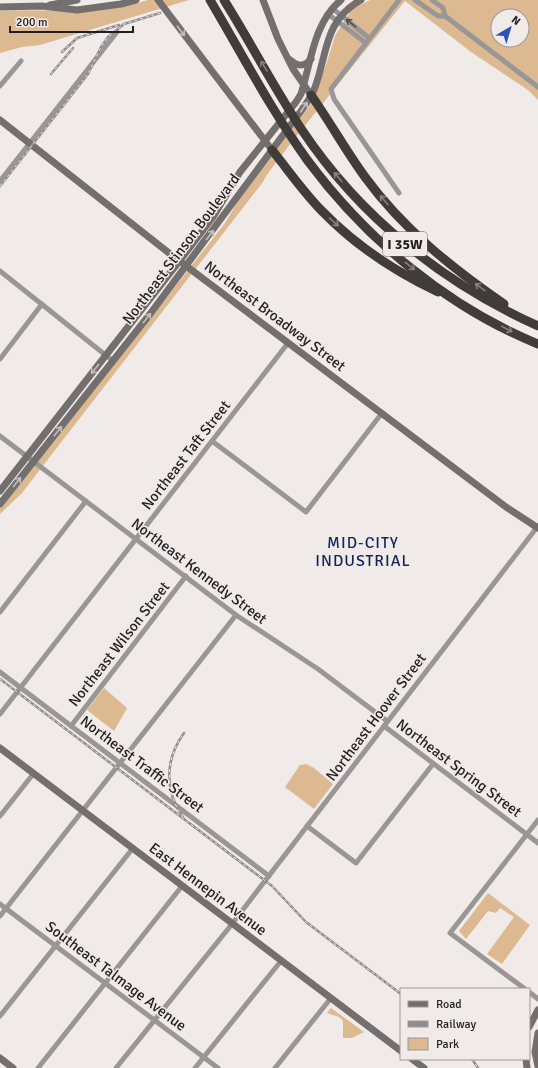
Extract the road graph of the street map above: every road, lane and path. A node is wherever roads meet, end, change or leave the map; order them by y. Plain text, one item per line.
1 (78, 0) edge
2 (136, 0) edge
3 (158, 0) edge
4 (204, 0) edge
5 (262, 0) edge
6 (341, 0) edge
7 (361, 0) edge
8 (399, 0) edge
9 (415, 0) edge
10 (432, 0) edge
11 (226, 2) edge
12 (211, 5) edge
13 (42, 6) junction
14 (0, 7) edge
15 (330, 11) junction
16 (445, 16) junction
17 (339, 17) junction
18 (117, 32) dead end
19 (369, 38) junction
20 (366, 43) junction
21 (287, 57) junction
22 (312, 57) junction
23 (20, 61) dead end
24 (304, 85) junction
25 (0, 86) edge
26 (538, 87) edge
27 (311, 95) junction
28 (0, 120) edge
29 (264, 141) junction
30 (30, 144) junction
31 (272, 150) junction
32 (0, 181) edge
33 (399, 193) dead end
34 (180, 261) junction
35 (186, 266) junction
36 (0, 271) edge
37 (460, 303) junction
38 (42, 304) junction
39 (537, 326) edge
40 (288, 343) junction
41 (538, 344) edge
42 (106, 355) junction
43 (0, 359) edge
44 (113, 360) junction
45 (382, 413) junction
46 (0, 436) edge
47 (212, 441) junction
48 (27, 456) junction
49 (33, 461) junction
50 (0, 491) edge
51 (86, 501) junction
52 (0, 504) edge
53 (538, 527) edge
54 (136, 539) junction
55 (186, 576) junction
56 (0, 612) edge
57 (236, 615) junction
58 (0, 672) edge
59 (21, 688) junction
60 (0, 714) edge
61 (387, 721) junction
62 (70, 726) junction
63 (384, 726) junction
64 (0, 748) edge
65 (120, 763) junction
66 (433, 764) junction
67 (34, 773) junction
68 (83, 810) junction
69 (0, 816) edge
70 (538, 820) edge
71 (307, 826) junction
72 (527, 834) junction
73 (538, 843) edge
74 (133, 848) junction
75 (269, 876) junction
76 (182, 886) junction
77 (0, 904) edge
78 (6, 908) junction
79 (0, 916) edge
80 (232, 923) junction
81 (56, 946) junction
82 (281, 961) junction
83 (105, 984) junction
84 (524, 988) edge
85 (530, 993) edge
86 (330, 998) junction
87 (538, 999) edge
88 (538, 1010) edge
89 (0, 1016) edge
90 (154, 1020) junction
91 (530, 1025) edge
92 (538, 1033) edge
93 (400, 1050) edge
94 (0, 1058) edge
95 (204, 1058) junction
96 (413, 1060) edge
97 (538, 1066) edge
98 (13, 1068) edge
99 (38, 1068) edge
100 (116, 1068) edge
101 (196, 1068) edge
102 (218, 1068) edge
103 (275, 1068) edge
104 (424, 1068) edge

1 - 13 main road
2 - 13 main road
3 -> 29 main road
4 - 12 highway
5 - 21 main road
6 - 15 main road, Northeast Stinson Boulevard
7 - 17 main road, Northeast Stinson Boulevard
8 - 19 street
9 - 16 street
10 - 16 street
39 -> 11 highway, I 35W
12 -> 37 highway, I 35W
13 - 14 main road
15 - 17 street
15 - 22 main road, Northeast Stinson Boulevard
16 - 26 street
19 -> 17 street
17 - 20 street
17 - 27 main road, Northeast Stinson Boulevard
18 - 30 street
19 - 20 street
20 - 33 street
21 - 22 main road
21 - 24 main road
22 - 24 main road, Northeast Stinson Boulevard
23 - 25 street
24 - 27 main road
24 - 29 main road, Northeast Stinson Boulevard
31 -> 27 main road, Northeast Stinson Boulevard
39 -> 27 highway
28 - 30 main road, Northeast Broadway Street
29 - 31 main road
29 - 34 main road, Northeast Stinson Boulevard
30 - 32 street
30 - 34 main road, Northeast Broadway Street
35 -> 31 main road, Northeast Stinson Boulevard
31 -> 37 highway
34 - 35 main road, Northeast Broadway Street
34 - 42 main road, Northeast Stinson Boulevard
35 - 40 main road, Northeast Broadway Street
44 -> 35 main road, Northeast Stinson Boulevard
36 - 38 street
37 -> 41 highway, I 35W
38 - 42 street
38 - 43 street
40 - 45 main road, Northeast Broadway Street
40 - 47 street, Northeast Taft Street
42 - 44 street
42 -> 48 main road, Northeast Stinson Boulevard
49 -> 44 main road, Northeast Stinson Boulevard
45 - 47 street
45 - 53 main road, Northeast Broadway Street
46 - 48 street, Northeast Kennedy Street
47 - 54 street, Northeast Taft Street
48 - 49 street, Northeast Kennedy Street
48 - 50 main road, Northeast Stinson Boulevard
49 - 51 street, Northeast Kennedy Street
52 -> 49 main road, Northeast Stinson Boulevard
51 - 54 street, Northeast Kennedy Street
51 - 56 street
53 - 61 street, Northeast Hoover Street
54 - 55 street, Northeast Kennedy Street
54 - 59 street, Northeast Taft Street
55 - 57 street, Northeast Kennedy Street
55 - 62 street, Northeast Wilson Street
57 - 61 street, Northeast Kennedy Street
57 - 65 street
58 - 59 street, Northeast Traffic Street
59 - 60 street, Northeast Taft Street
59 - 62 street, Northeast Traffic Street
61 - 63 street, Northeast Hoover Street
62 - 65 street, Northeast Traffic Street
63 - 66 street, Northeast Spring Street
63 - 71 street, Northeast Hoover Street
64 - 67 main road, East Hennepin Avenue
65 - 68 street
65 - 75 street, Northeast Traffic Street
66 - 71 street
66 - 72 street, Northeast Spring Street
67 - 68 main road, East Hennepin Avenue
67 - 69 street
68 - 74 main road, East Hennepin Avenue
68 - 78 street
70 - 72 street
71 - 75 street, Northeast Hoover Street
72 - 73 street, Northeast Spring Street
72 - 84 street
74 - 76 main road, East Hennepin Avenue
74 - 81 street
75 - 80 street, Northeast Hoover Street
76 - 80 main road, East Hennepin Avenue
76 - 83 street
77 - 78 street, Southeast Talmage Avenue
78 - 79 street
78 - 81 street, Southeast Talmage Avenue
80 - 82 main road, East Hennepin Avenue
80 - 90 street, Northeast Hoover Street
81 - 83 street, Southeast Talmage Avenue
81 - 89 street
82 - 86 main road, East Hennepin Avenue
82 - 95 street
83 - 90 street, Southeast Talmage Avenue
83 - 99 street
85 - 87 street
86 - 93 main road, East Hennepin Avenue
86 - 103 street
88 - 91 main road
90 - 95 street, Southeast Talmage Avenue
90 - 100 street, Northeast Hoover Street
92 - 97 main road
94 - 98 main road
95 - 101 street
95 - 102 street, Southeast Talmage Avenue
96 - 104 main road

